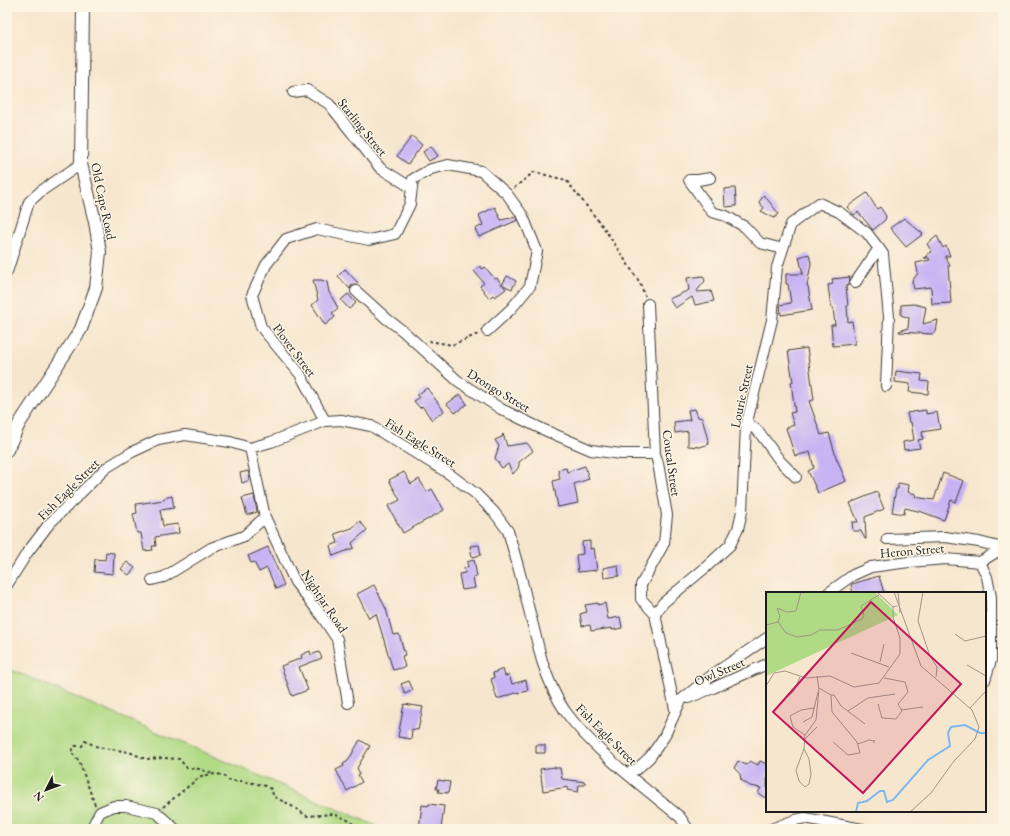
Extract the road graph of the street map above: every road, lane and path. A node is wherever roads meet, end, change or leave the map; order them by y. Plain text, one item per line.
1 (83, 7) edge
2 (293, 92) dead end
3 (81, 164) junction
4 (710, 178) dead end
5 (412, 188) junction
6 (507, 194) junction
7 (879, 248) junction
8 (783, 249) junction
9 (7, 272) edge
10 (855, 283) dead end
11 (356, 291) dead end
12 (648, 304) joint
13 (487, 331) joint
14 (410, 338) junction
15 (886, 386) dead end
16 (325, 421) junction
17 (746, 426) junction
18 (250, 448) junction
19 (7, 450) edge
20 (655, 454) junction
21 (796, 477) dead end
22 (265, 517) junction
23 (887, 539) dead end
24 (1003, 548) edge
25 (980, 562) junction
26 (152, 580) dead end
27 (7, 586) edge
28 (829, 592) edge
29 (655, 614) junction
30 (766, 639) edge
31 (766, 664) edge
32 (986, 677) edge
33 (348, 703) dead end
34 (678, 705) junction
35 (215, 774) junction
36 (628, 774) junction
37 (100, 812) junction
38 (157, 813) junction
39 (91, 829) edge
40 (175, 829) edge
41 (358, 829) edge
42 (688, 829) edge
43 (771, 829) edge
44 (862, 829) edge

1 - 3 street, Old Cape Road
2 - 5 street, Starling Street
3 - 9 street
3 - 19 street, Old Cape Road
4 - 8 street
5 - 6 street, Plover Street
5 - 16 street, Plover Street
6 - 12 path
6 - 13 street, Plover Street
7 - 8 street, Lourie Street
7 - 10 street
7 - 15 street, Lourie Street
8 - 17 street, Lourie Street
11 - 14 street, Drongo Street
12 - 20 street, Coucal Street
13 - 14 path
14 - 20 street, Drongo Street
16 - 18 street, Fish Eagle Street
16 - 36 street, Fish Eagle Street
17 - 21 street
17 - 29 street, Lourie Street
18 - 22 street, Nightjar Road
18 - 27 street, Fish Eagle Street
20 - 29 street, Coucal Street
22 - 26 street
22 - 33 street, Nightjar Road
23 - 24 street
24 - 25 street
25 - 28 street, Heron Street
25 - 32 street
29 - 34 street
30 - 34 street
31 - 34 street, Owl Street
34 - 36 street
35 - 37 path
35 - 38 path
35 - 41 path
36 - 42 street, Fish Eagle Street
37 - 38 street
37 - 39 street
38 - 40 street
43 - 44 street

